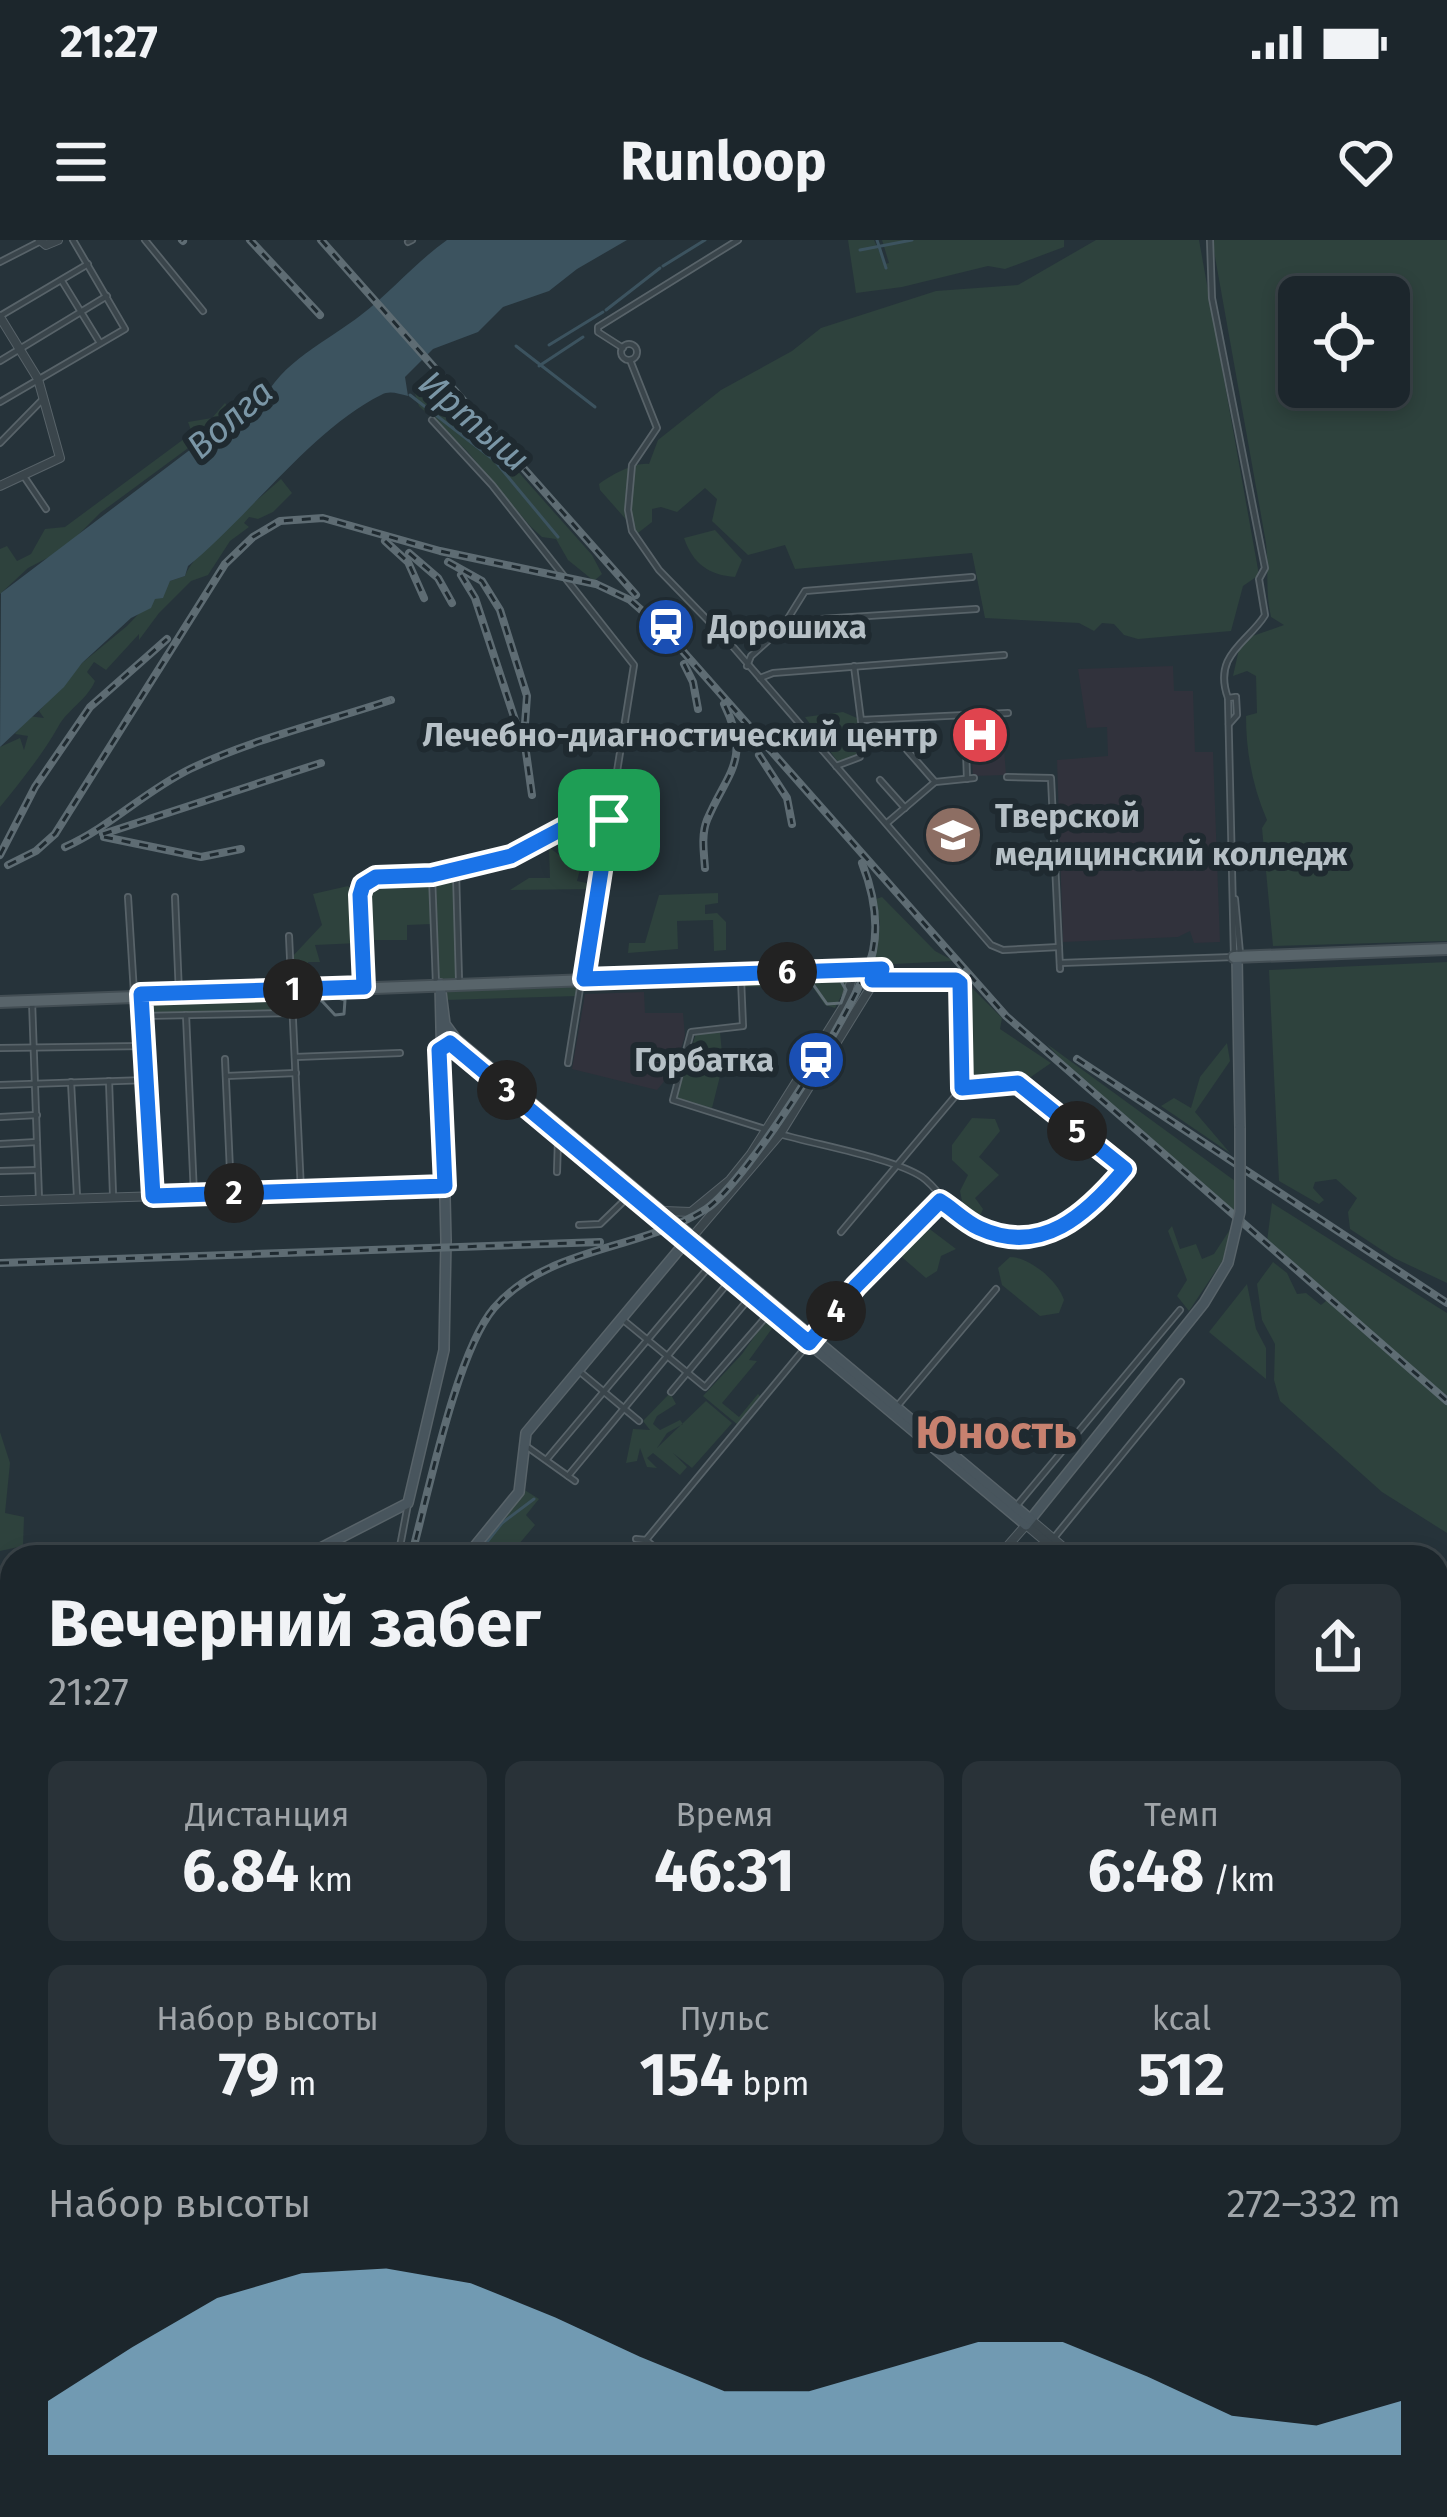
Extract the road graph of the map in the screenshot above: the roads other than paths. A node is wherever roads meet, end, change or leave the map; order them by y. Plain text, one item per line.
1 (40, 240) edge
2 (58, 240) edge
3 (73, 240) edge
4 (145, 240) edge
5 (738, 240) edge
6 (1210, 240) edge
7 (0, 262) edge
8 (88, 264) junction
9 (62, 280) junction
10 (107, 296) junction
11 (203, 311) dead end
12 (82, 312) junction
13 (0, 316) edge
14 (100, 343) junction
15 (623, 348) junction
16 (19, 350) junction
17 (0, 361) edge
18 (632, 361) junction
19 (38, 380) junction
20 (44, 396) junction
21 (0, 402) edge
22 (432, 420) dead end
23 (0, 442) edge
24 (23, 475) junction
25 (0, 486) edge
26 (46, 509) dead end
27 (972, 577) dead end
28 (976, 609) dead end
29 (786, 624) junction
30 (1004, 655) dead end
31 (747, 666) junction
32 (854, 666) junction
33 (758, 679) junction
34 (1008, 712) dead end
35 (965, 716) junction
36 (861, 720) junction
37 (907, 751) dead end
38 (836, 766) junction
39 (1007, 777) dead end
40 (880, 780) dead end
41 (935, 782) junction
42 (905, 808) junction
43 (609, 820) junction
44 (887, 823) junction
45 (455, 871) junction
46 (432, 875) junction
47 (128, 897) dead end
48 (175, 897) dead end
49 (289, 936) dead end
50 (1059, 947) junction
51 (1447, 949) edge
52 (1237, 957) junction
53 (884, 969) joint
54 (741, 975) junction
55 (850, 975) junction
56 (872, 980) junction
57 (583, 981) junction
58 (439, 985) junction
59 (459, 985) junction
60 (364, 988) junction
61 (292, 991) junction
62 (179, 995) junction
63 (137, 996) junction
64 (0, 1001) edge
65 (32, 1001) junction
66 (293, 1013) junction
67 (186, 1015) junction
68 (142, 1016) junction
69 (443, 1037) junction
70 (34, 1046) junction
71 (144, 1046) junction
72 (0, 1048) edge
73 (400, 1053) dead end
74 (225, 1058) dead end
75 (295, 1058) junction
76 (568, 1063) dead end
77 (296, 1073) junction
78 (226, 1076) junction
79 (147, 1080) junction
80 (109, 1081) junction
81 (70, 1082) junction
82 (35, 1083) junction
83 (0, 1085) edge
84 (962, 1088) junction
85 (37, 1115) junction
86 (0, 1117) edge
87 (767, 1130) junction
88 (559, 1131) junction
89 (781, 1134) junction
90 (38, 1142) junction
91 (0, 1144) edge
92 (894, 1167) junction
93 (38, 1170) junction
94 (0, 1171) edge
95 (557, 1172) dead end
96 (445, 1186) junction
97 (301, 1191) junction
98 (231, 1193) junction
99 (630, 1194) junction
100 (153, 1196) junction
101 (194, 1196) junction
102 (113, 1197) junction
103 (76, 1198) junction
104 (39, 1200) junction
105 (943, 1200) junction
106 (0, 1201) edge
107 (662, 1211) junction
108 (579, 1225) dead end
109 (841, 1232) dead end
110 (690, 1238) junction
111 (713, 1262) junction
112 (733, 1279) junction
113 (996, 1289) dead end
114 (752, 1295) junction
115 (1180, 1310) dead end
116 (771, 1311) junction
117 (622, 1318) junction
118 (647, 1340) junction
119 (811, 1340) junction
120 (667, 1356) junction
121 (578, 1370) junction
122 (688, 1373) junction
123 (1181, 1382) dead end
124 (604, 1392) junction
125 (671, 1392) dead end
126 (624, 1408) junction
127 (894, 1410) junction
128 (640, 1421) dead end
129 (524, 1445) junction
130 (547, 1459) junction
131 (408, 1503) junction
132 (1015, 1507) junction
133 (1028, 1522) junction
134 (636, 1539) dead end
135 (1053, 1539) junction
136 (646, 1540) junction
137 (326, 1545) edge
138 (400, 1545) edge
139 (476, 1545) edge
140 (652, 1545) edge
141 (1008, 1545) edge
142 (1052, 1545) edge
143 (1060, 1545) edge

1 - 2 street
1 - 7 street
3 - 8 street
4 - 11 street
5 - 15 street
6 - 52 street
8 - 9 street
8 - 10 street
9 - 12 street
9 - 13 street
10 - 12 street
10 - 14 street
12 - 14 street
12 - 16 street
13 - 16 street
14 - 19 street
15 - 18 street
15 - 18 street
16 - 17 street
16 - 19 street
18 - 31 street
19 - 20 street
19 - 21 street
20 - 23 street
20 - 24 street
22 - 43 street
24 - 25 street
24 - 26 street
27 - 29 street
28 - 29 street
29 - 31 street
30 - 32 street
31 - 33 street
32 - 33 street
32 - 36 street
33 - 38 street
34 - 35 street
35 - 36 street
35 - 41 street
36 - 38 street
37 - 41 street
38 - 44 street
39 - 50 street
40 - 42 street
41 - 42 street
42 - 44 street
43 - 45 street
43 - 57 street
44 - 50 street
45 - 46 street
45 - 59 street
46 - 58 street
46 - 60 street
47 - 63 street
48 - 62 street
49 - 61 street
50 - 52 street
51 - 52 main road
52 - 133 main road, bridge
53 - 55 main road
53 - 56 street
54 - 55 main road
54 - 57 main road
54 - 87 street
55 - 87 street
56 - 84 street
56 - 89 street
57 - 59 main road
57 - 76 street
58 - 59 main road
58 - 60 main road
58 - 69 main road
58 - 69 main road
60 - 61 main road
61 - 62 main road
61 - 66 street
62 - 63 main road
63 - 64 main road
63 - 65 main road
63 - 68 street
64 - 65 main road
65 - 70 street
66 - 67 street
66 - 75 street
67 - 68 street
67 - 101 street
68 - 71 street
69 - 88 main road
69 - 96 main road
70 - 71 street
70 - 72 street
70 - 82 street
71 - 79 street
73 - 75 street
74 - 78 street
75 - 77 street
77 - 78 street
77 - 97 street
78 - 98 street
79 - 80 street
79 - 100 street
80 - 81 street
80 - 102 street
81 - 82 street
81 - 103 street
82 - 83 street
82 - 85 street
84 - 92 street
84 - 105 street
85 - 86 street
85 - 90 street
87 - 107 street
88 - 95 street
88 - 99 main road
88 - 107 main road
89 - 92 street
89 - 110 street
90 - 91 street
90 - 93 street
92 - 105 street
92 - 109 street
93 - 94 street
93 - 104 street
96 - 97 street
96 - 131 main road
97 - 98 street
98 - 101 street
99 - 108 street
99 - 110 main road
100 - 101 street
100 - 102 street
102 - 103 street
103 - 104 street
104 - 106 street
105 - 119 street
107 - 110 main road
110 - 111 main road
110 - 117 main road
110 - 119 main road
111 - 112 main road
111 - 118 street
112 - 114 main road
112 - 120 street
113 - 127 street
114 - 116 main road
114 - 122 street
115 - 132 street
116 - 119 main road
116 - 122 street
117 - 118 street
117 - 121 main road
118 - 120 street
118 - 124 street
119 - 127 main road
119 - 136 street
120 - 122 street
120 - 126 street
121 - 124 street
121 - 129 main road
122 - 125 street
123 - 135 street
124 - 126 street
124 - 130 street
126 - 128 street
126 - 130 street
127 - 132 main road
127 - 133 main road
129 - 130 street
129 - 139 main road
131 - 137 main road
131 - 138 street
132 - 133 main road
133 - 135 street
133 - 141 street
133 - 142 street
134 - 136 street
135 - 143 street
136 - 140 street

